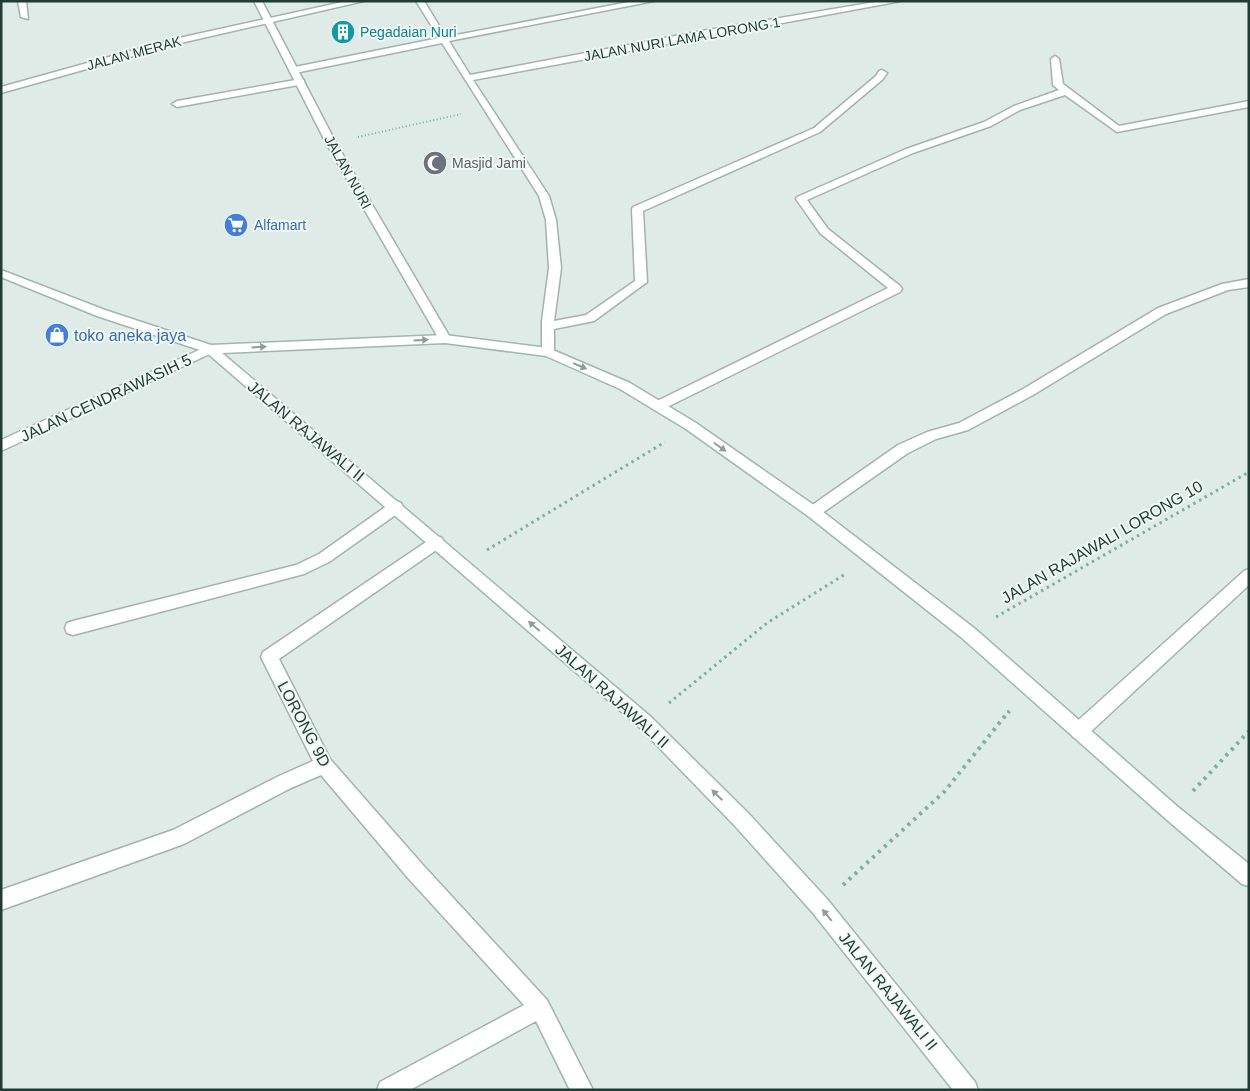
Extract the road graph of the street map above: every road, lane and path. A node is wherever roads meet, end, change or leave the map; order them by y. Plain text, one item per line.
1 (22, 1) edge
2 (258, 1) edge
3 (360, 1) edge
4 (420, 1) edge
5 (650, 1) edge
6 (897, 1) edge
7 (25, 17) dead end
8 (268, 20) junction
9 (443, 40) junction
10 (1055, 59) dead end
11 (295, 70) junction
12 (882, 73) dead end
13 (467, 78) junction
14 (301, 82) junction
15 (1, 90) edge
16 (1066, 91) junction
17 (177, 104) dead end
18 (1249, 104) edge
19 (486, 108) junction
20 (331, 143) junction
21 (1, 274) edge
22 (1249, 282) edge
23 (548, 326) junction
24 (445, 339) junction
25 (210, 350) junction
26 (548, 352) junction
27 (658, 406) junction
28 (691, 426) junction
29 (1, 446) edge
30 (1249, 472) edge
31 (396, 507) junction
32 (813, 512) junction
33 (437, 542) junction
34 (871, 558) junction
35 (463, 565) junction
36 (1249, 575) edge
37 (73, 628) dead end
38 (968, 633) junction
39 (1029, 687) junction
40 (645, 722) junction
41 (1079, 731) junction
42 (1249, 731) edge
43 (324, 765) junction
44 (1172, 813) junction
45 (1249, 877) edge
46 (1, 900) edge
47 (820, 906) junction
48 (540, 1007) junction
49 (388, 1090) edge
50 (582, 1090) edge
51 (967, 1090) edge

1 - 7 street
2 - 8 street, JALAN NURI
3 - 8 street, JALAN MERAK
4 - 9 street
5 - 9 street
6 - 13 street, JALAN NURI LAMA LORONG 1
8 - 11 street, JALAN NURI
8 - 15 street, JALAN MERAK
9 - 11 street
9 - 13 street
10 - 16 street
11 - 14 street, JALAN NURI
12 - 23 street
13 - 19 street
14 - 17 street
14 - 20 street, JALAN NURI
16 - 18 street
16 - 27 street
19 - 20 path
19 - 23 street
20 - 24 street, JALAN NURI
21 - 25 street
22 - 32 street
23 - 26 street
25 -> 24 street
24 - 26 street
25 - 29 street, JALAN CENDRAWASIH 5
25 - 31 street, JALAN RAJAWALI II
26 -> 27 street
27 - 28 street
28 -> 32 street
28 - 35 path
30 - 38 path, JALAN RAJAWALI LORONG 10
31 - 33 street, JALAN RAJAWALI II
31 - 37 street
32 - 34 street
33 - 35 street, JALAN RAJAWALI II
33 - 43 street, LORONG 9D
34 - 38 street
34 - 40 path
40 -> 35 street, JALAN RAJAWALI II
36 - 41 street
38 - 39 street
39 - 41 street
39 - 47 path
47 -> 40 street, JALAN RAJAWALI II
41 - 44 street
42 - 44 path
43 - 46 street
43 - 48 street, LORONG 9D
44 - 45 street
51 -> 47 street, JALAN RAJAWALI II
48 - 49 street
48 - 50 street, LORONG 9D

